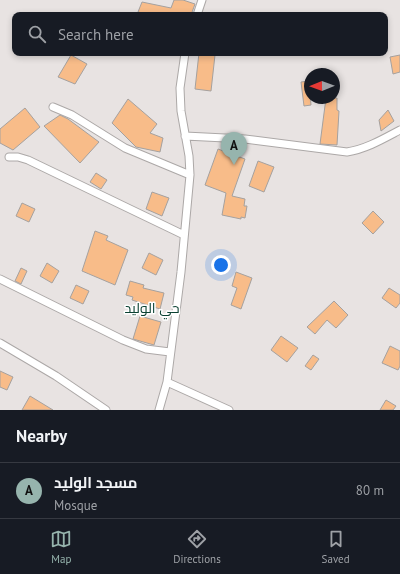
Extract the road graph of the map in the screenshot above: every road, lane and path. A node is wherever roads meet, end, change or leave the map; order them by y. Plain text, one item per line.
1 (202, 0) edge
2 (198, 12) edge
3 (185, 56) edge
4 (53, 107) dead end
5 (400, 130) edge
6 (185, 136) junction
7 (9, 157) dead end
8 (190, 175) junction
9 (184, 235) junction
10 (0, 279) edge
11 (0, 343) edge
12 (170, 352) junction
13 (167, 382) junction
14 (106, 410) edge
15 (159, 410) edge
16 (229, 410) edge

1 - 2 street
3 - 6 street
4 - 8 street
5 - 6 street
6 - 8 street
7 - 9 street
8 - 9 street
9 - 12 street
10 - 12 street
11 - 14 street
12 - 13 street
13 - 15 street
13 - 16 street

